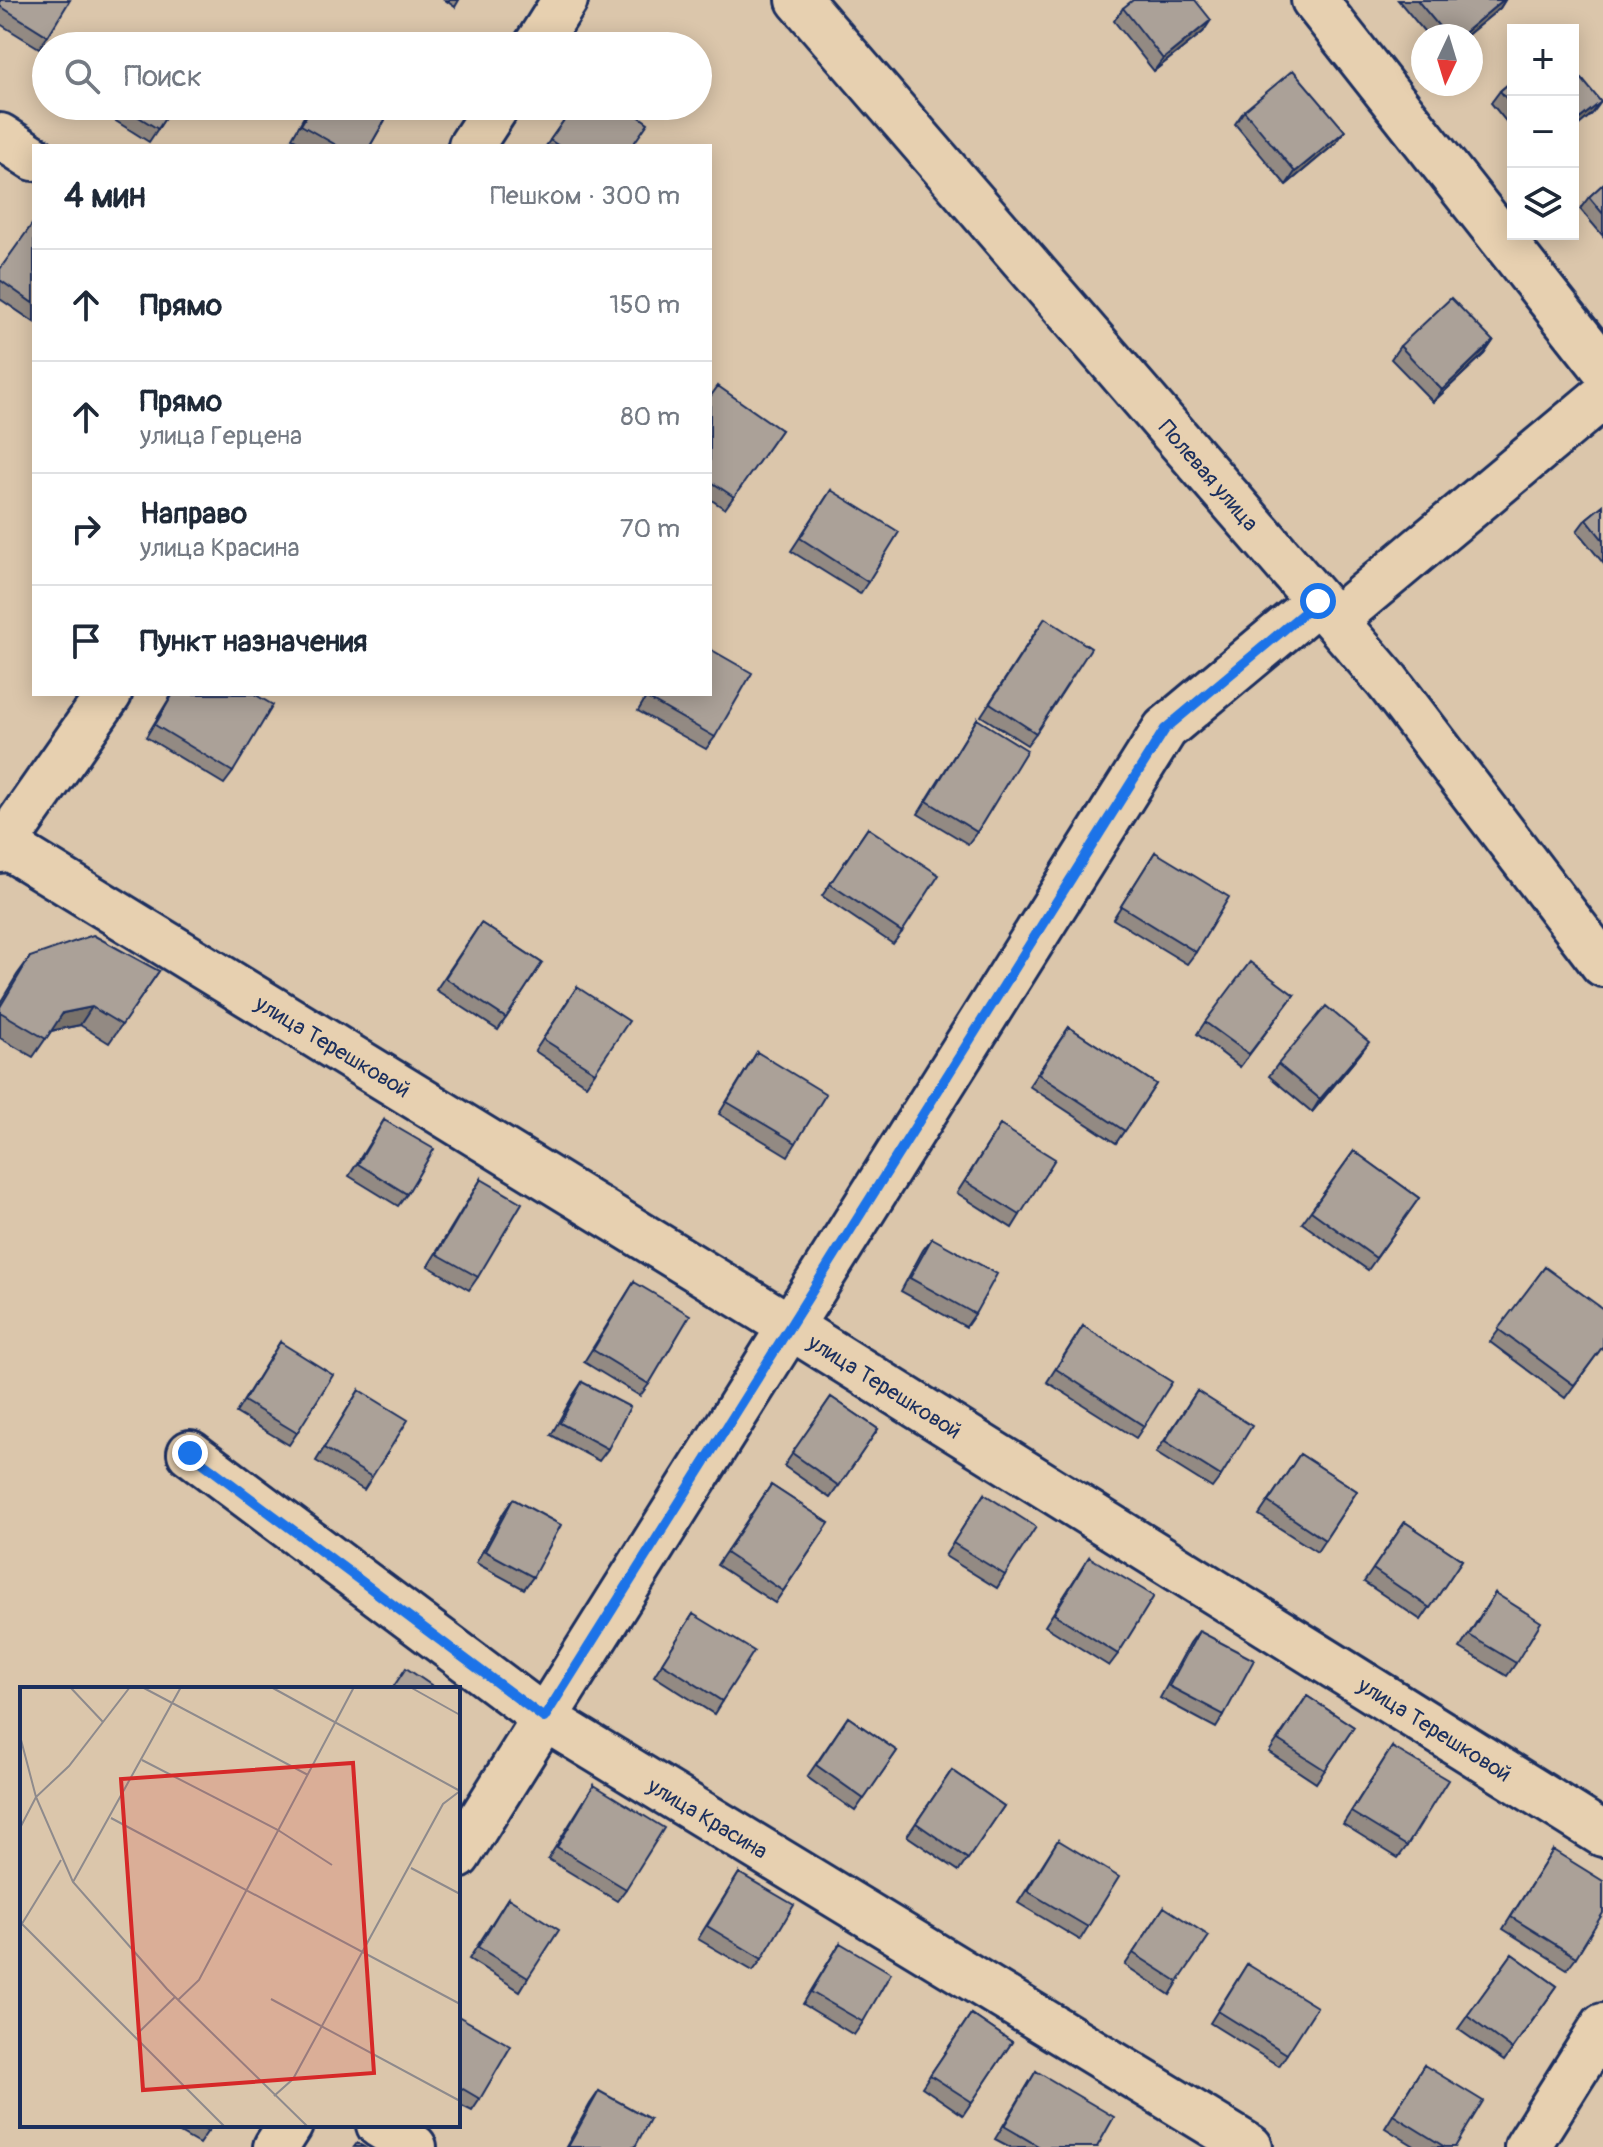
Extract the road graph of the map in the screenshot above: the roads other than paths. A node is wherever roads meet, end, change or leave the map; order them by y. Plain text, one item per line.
1 (565, 0) edge
2 (799, 0) edge
3 (1314, 0) edge
4 (545, 32) edge
5 (488, 120) edge
6 (0, 136) edge
7 (472, 144) edge
8 (32, 157) edge
9 (1603, 367) edge
10 (1603, 396) edge
11 (1327, 610) junction
12 (108, 696) edge
13 (1, 846) edge
14 (1603, 964) edge
15 (789, 1326) junction
16 (190, 1453) dead end
17 (544, 1718) junction
18 (1603, 1834) edge
19 (460, 1853) edge
20 (1603, 2026) edge
21 (289, 2127) edge
22 (382, 2127) edge
23 (276, 2147) edge
24 (414, 2147) edge
25 (1250, 2147) edge
26 (1527, 2147) edge

1 - 4 street
2 - 11 street, Полевая улица
3 - 9 street
5 - 7 street
6 - 8 street
10 - 11 street
11 - 14 street, Полевая улица
11 - 15 street
12 - 13 street
13 - 15 street, улица Терешковой
15 - 17 street
15 - 18 street, улица Терешковой
16 - 17 street, улица Красина
17 - 19 street
17 - 25 street, улица Красина
20 - 26 street
21 - 23 street
22 - 24 street

